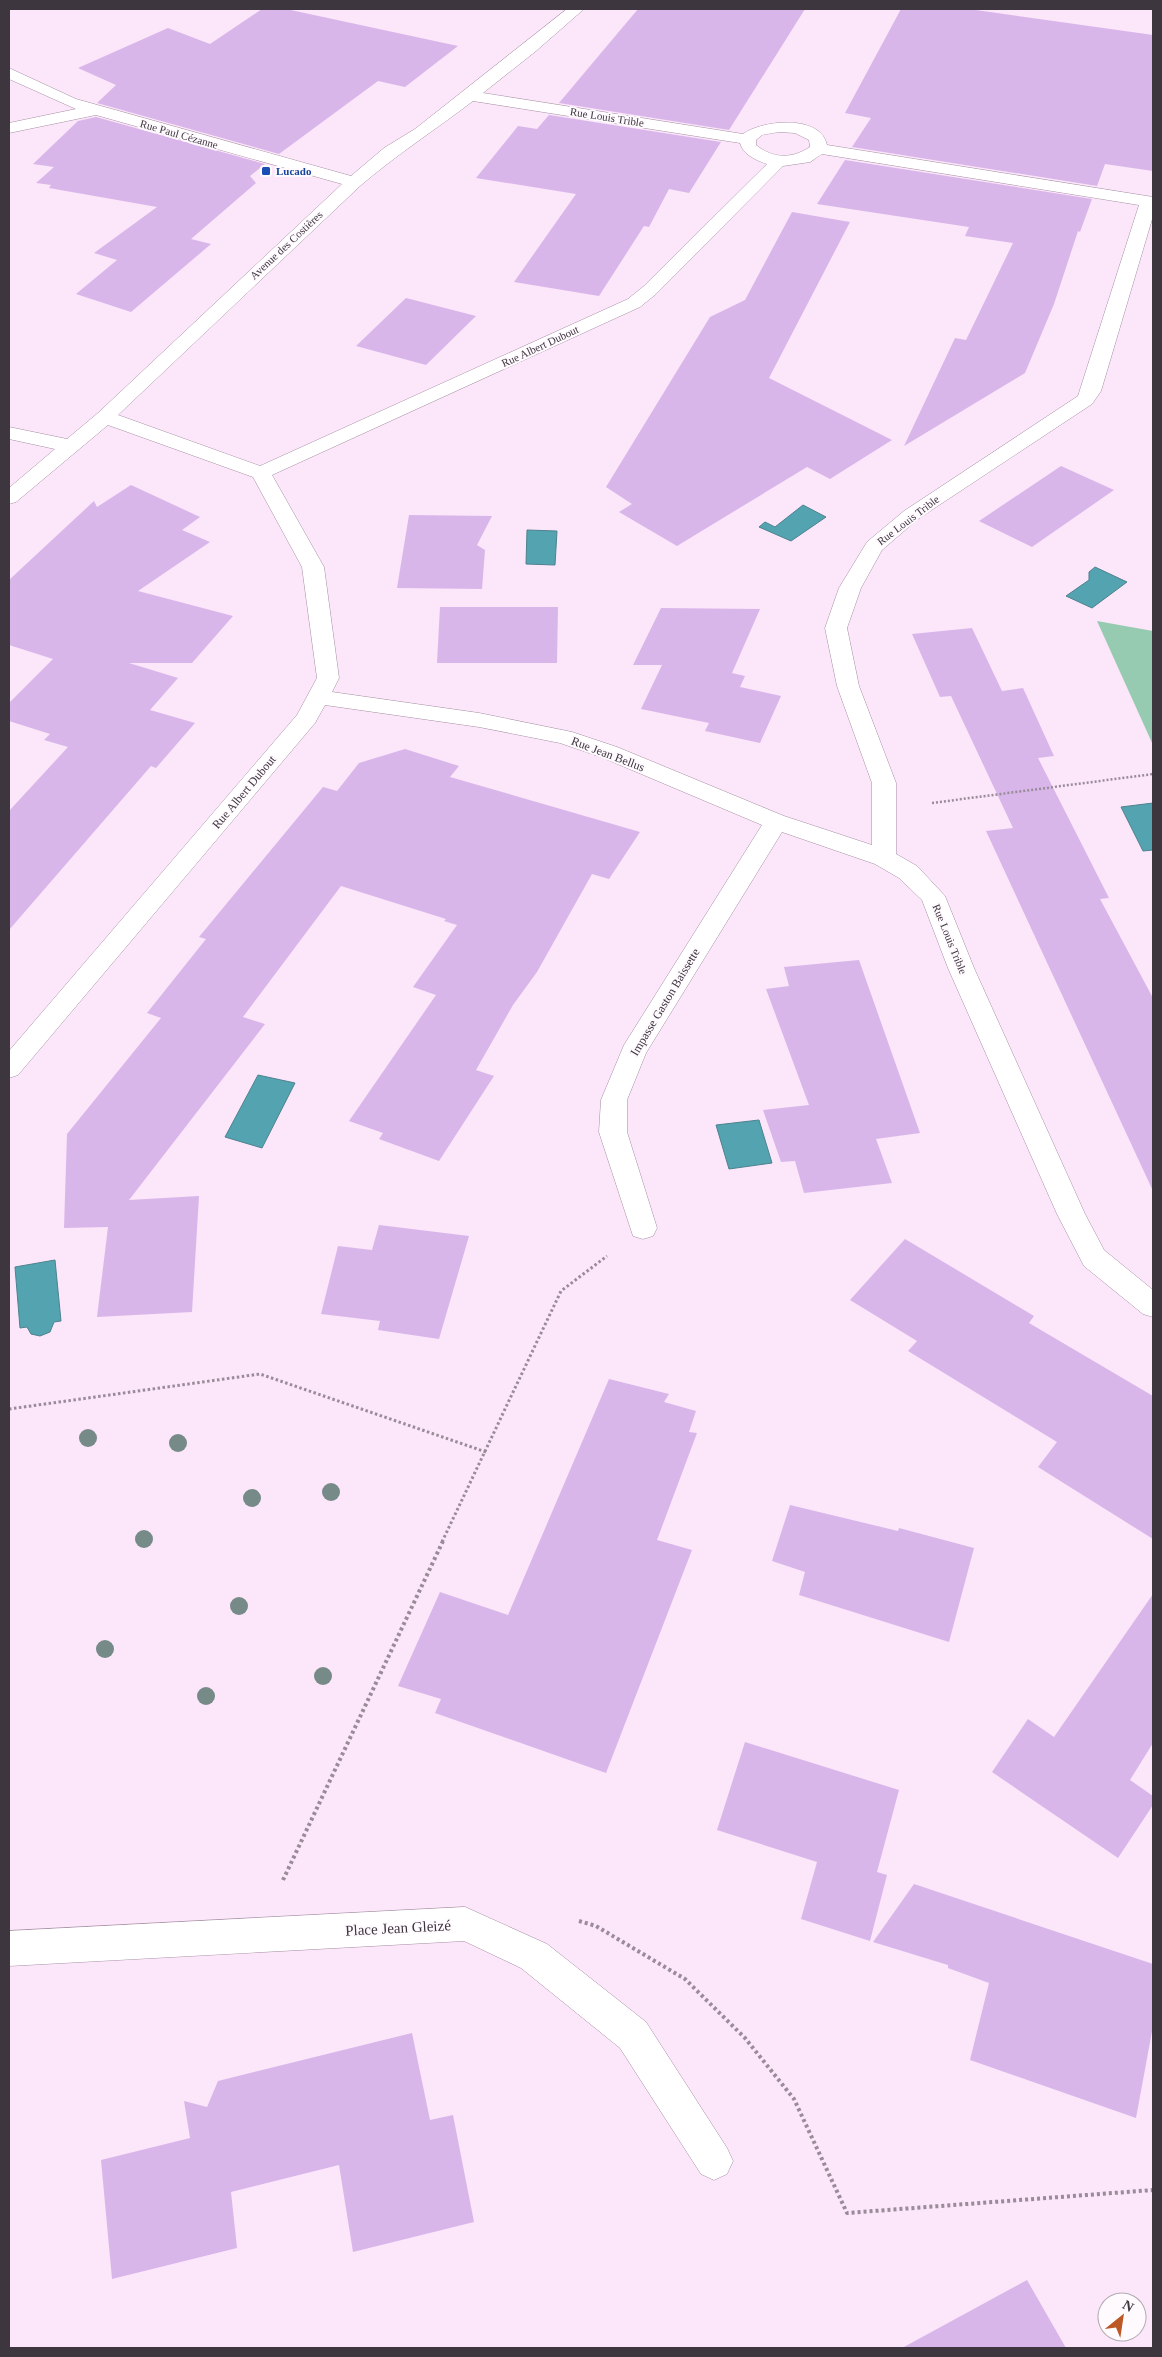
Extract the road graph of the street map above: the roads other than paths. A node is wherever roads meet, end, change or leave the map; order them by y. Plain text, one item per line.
1 (576, 9) edge
2 (9, 73) edge
3 (467, 95) junction
4 (96, 110) junction
5 (9, 128) edge
6 (746, 139) junction
7 (819, 149) junction
8 (779, 161) junction
9 (354, 182) junction
10 (1151, 202) edge
11 (105, 417) junction
12 (9, 433) edge
13 (70, 446) junction
14 (261, 473) junction
15 (9, 498) edge
16 (320, 697) junction
17 (776, 822) junction
18 (884, 858) junction
19 (9, 1068) edge
20 (643, 1228) road end
21 (1153, 1306) edge
22 (9, 1948) edge
23 (714, 2161) dead end

1 - 3 street, Avenue des Costières
2 - 4 street, Rue Paul Cézanne
3 - 6 street, Rue Louis Trible
3 - 9 street, Avenue des Costières
4 - 5 street
4 - 9 street, Rue Paul Cézanne
6 - 7 street
6 - 8 street
7 - 8 street
7 - 10 street, Rue Louis Trible
8 - 14 street, Rue Albert Dubout
9 - 11 street, Avenue des Costières
10 - 18 street, Rue Louis Trible
11 - 13 street, Avenue des Costières
11 - 14 street
12 - 13 street
13 - 15 street, Avenue des Costières
14 - 16 street, Rue Albert Dubout
16 - 17 street, Rue Jean Bellus
16 - 19 street, Rue Albert Dubout
17 - 18 street, Rue Jean Bellus
17 - 20 street, Impasse Gaston Baissette
18 - 21 street, Rue Louis Trible
22 - 23 street, Place Jean Gleizé

